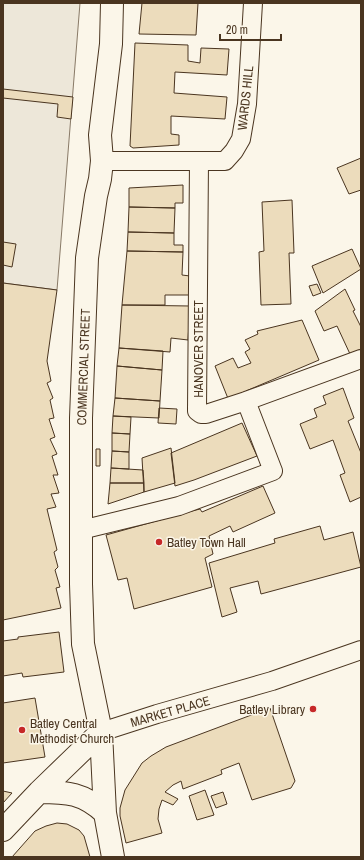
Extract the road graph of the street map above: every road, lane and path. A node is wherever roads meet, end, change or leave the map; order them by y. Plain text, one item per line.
1 (112, 3) edge
2 (253, 3) edge
3 (199, 161) junction
4 (102, 162) junction
5 (361, 359) edge
6 (246, 401) junction
7 (81, 530) junction
8 (361, 650) edge
9 (101, 732) junction
10 (39, 792) junction
11 (105, 813) junction
12 (3, 830) edge
13 (113, 857) edge

1 - 4 street, COMMERCIAL STREET
2 - 3 street, WARDS HILL
3 - 4 street, WARDS HILL
3 - 6 street, HANOVER STREET
4 - 7 street, COMMERCIAL STREET
5 - 6 street, HANOVER STREET
6 - 7 street
7 - 9 street, COMMERCIAL STREET
8 - 9 street, MARKET PLACE
9 - 10 street
9 - 11 street, COMMERCIAL STREET
10 - 11 street
10 - 12 street
11 - 13 street, COMMERCIAL STREET

